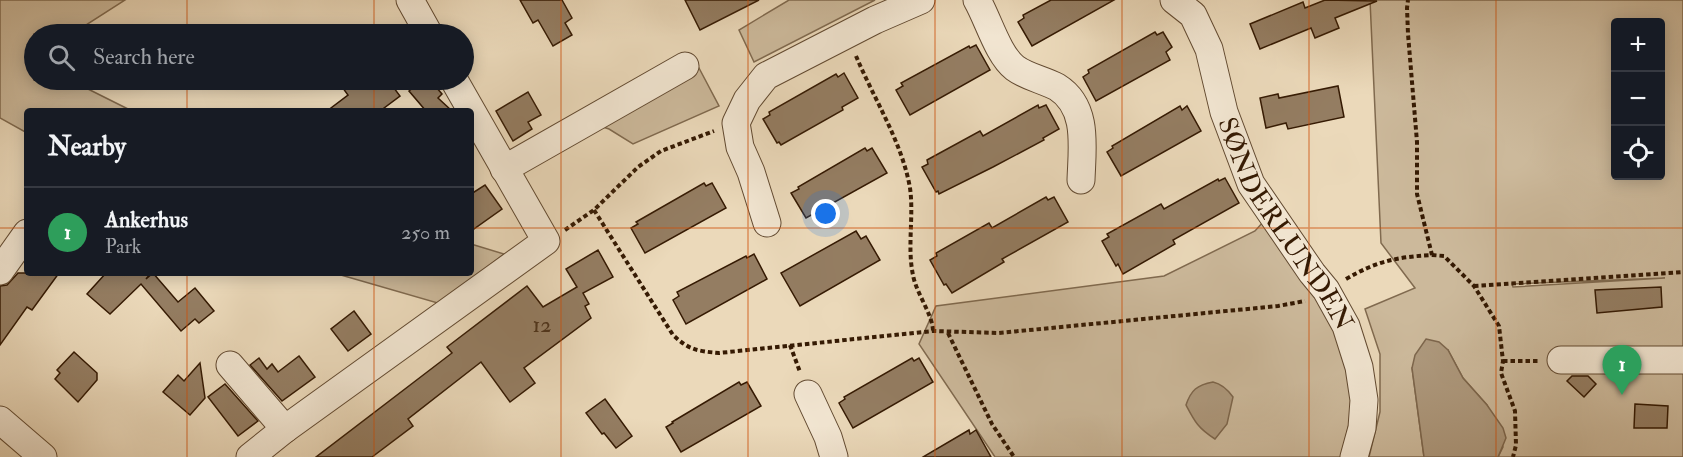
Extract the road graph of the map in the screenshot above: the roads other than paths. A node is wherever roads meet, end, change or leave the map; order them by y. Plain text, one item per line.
1 (410, 0) edge
2 (921, 0) edge
3 (977, 0) edge
4 (1174, 0) edge
5 (423, 24) edge
6 (685, 66) dead end
7 (460, 90) edge
8 (470, 108) edge
9 (474, 116) edge
10 (504, 169) junction
11 (1081, 180) dead end
12 (767, 222) dead end
13 (24, 237) edge
14 (0, 271) edge
15 (1561, 360) road end
16 (1683, 360) edge
17 (230, 365) dead end
18 (808, 394) road end
19 (0, 420) edge
20 (285, 429) junction
21 (44, 457) edge
22 (250, 457) edge
23 (834, 457) edge
24 (1354, 457) edge

1 - 5 street
2 - 12 street
3 - 11 street
4 - 24 street, SØNDERLUNDEN
6 - 10 street
7 - 8 street
9 - 10 street
10 - 20 street
13 - 14 street
15 - 16 street
17 - 20 street
18 - 23 street
19 - 21 street
20 - 22 street

